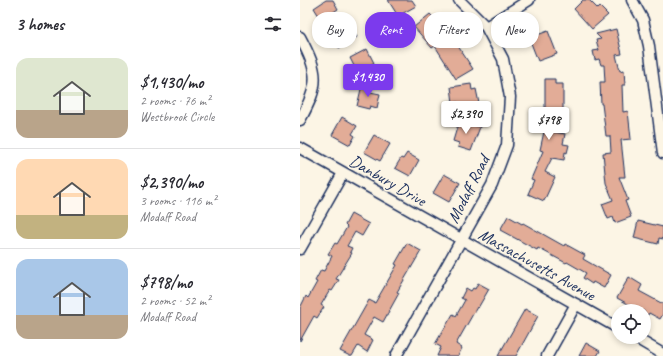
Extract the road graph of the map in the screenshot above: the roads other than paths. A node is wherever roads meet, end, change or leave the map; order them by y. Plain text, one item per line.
1 (459, 0) edge
2 (529, 0) edge
3 (632, 0) edge
4 (486, 27) junction
5 (300, 37) edge
6 (300, 120) edge
7 (300, 148) edge
8 (663, 153) edge
9 (343, 173) junction
10 (461, 240) junction
11 (300, 249) edge
12 (576, 304) junction
13 (611, 324) edge
14 (646, 344) edge
15 (663, 354) edge
16 (396, 356) edge
17 (547, 356) edge

1 - 4 street, Modaff Road
2 - 4 street
3 - 8 street
4 - 10 street, Modaff Road
5 - 6 street
7 - 9 street, Danbury Drive
9 - 10 street, Danbury Drive
9 - 11 street
10 - 12 street, Massachusetts Avenue
10 - 16 street, Modaff Road
12 - 13 street, Massachusetts Avenue
12 - 17 street
14 - 15 street

